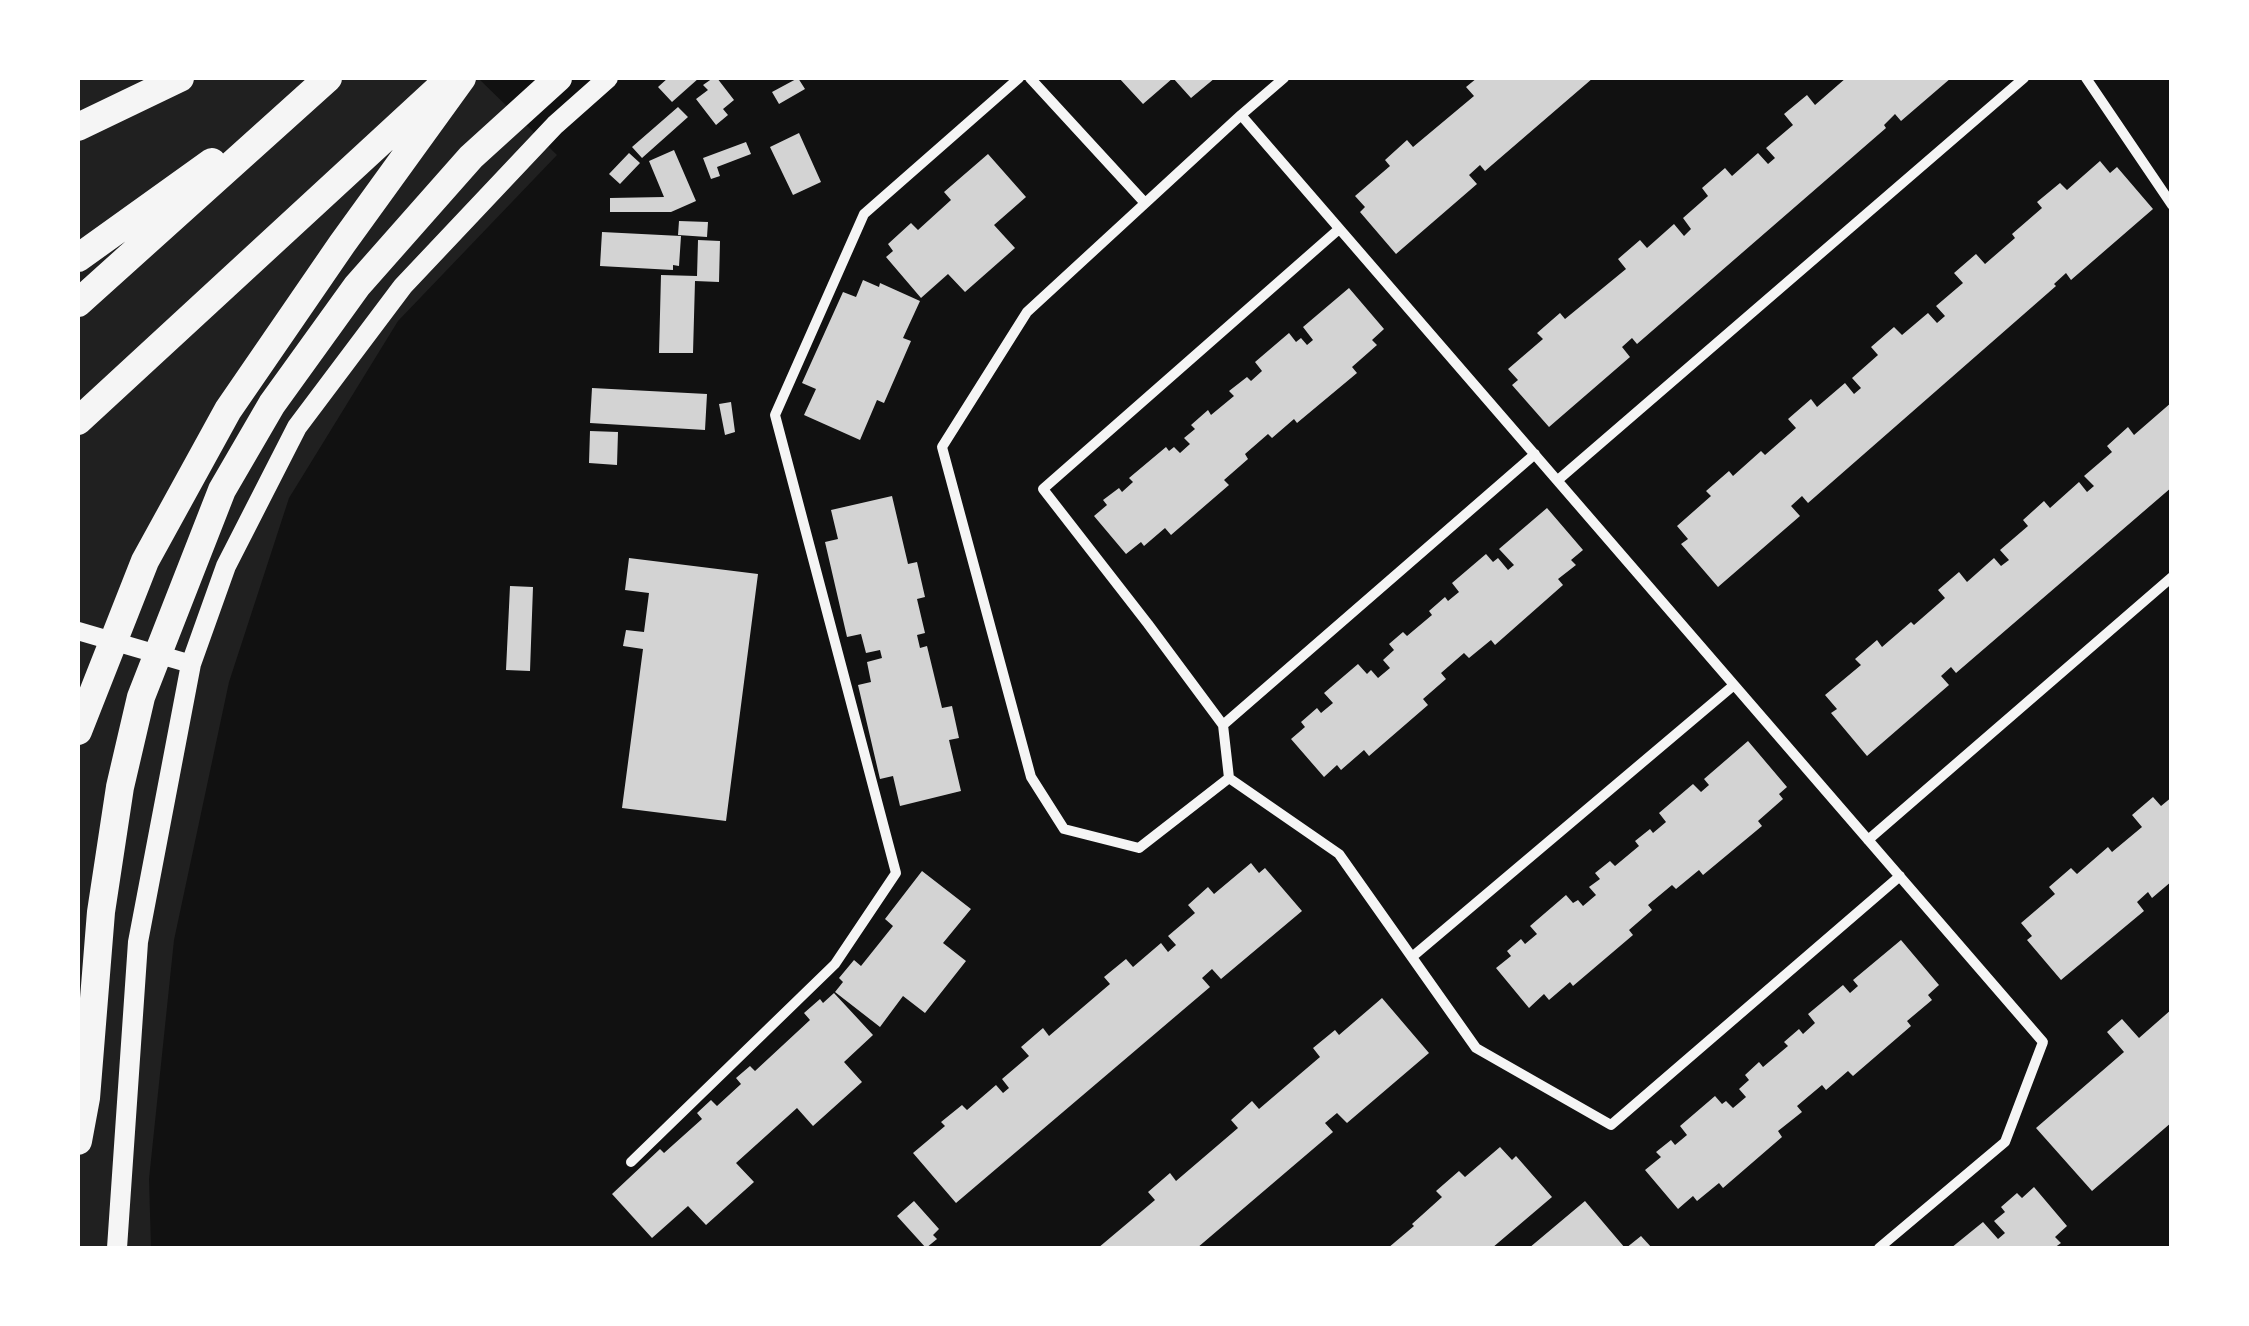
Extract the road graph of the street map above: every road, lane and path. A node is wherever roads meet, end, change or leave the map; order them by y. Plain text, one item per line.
1 (180, 78) edge
2 (451, 78) edge
3 (462, 78) edge
4 (558, 78) edge
5 (608, 78) edge
6 (1018, 78) edge
7 (1030, 78) edge
8 (1284, 78) edge
9 (2024, 78) edge
10 (2086, 78) edge
11 (324, 81) edge
12 (1241, 115) junction
13 (78, 128) edge
14 (1145, 204) junction
15 (2172, 205) edge
16 (1339, 229) junction
17 (78, 258) edge
18 (78, 303) edge
19 (78, 420) edge
20 (1535, 454) junction
21 (1558, 480) junction
22 (2172, 577) edge
23 (78, 630) edge
24 (192, 664) junction
25 (1734, 685) junction
26 (1223, 725) junction
27 (78, 731) edge
28 (1229, 778) junction
29 (1868, 840) junction
30 (1900, 876) junction
31 (1412, 957) junction
32 (78, 1140) edge
33 (631, 1162) dead end
34 (118, 1248) edge
35 (1879, 1248) edge

1 - 13 highway
2 - 19 highway
3 - 27 highway
4 - 32 highway
5 - 24 main road
6 - 33 street
7 - 14 street
8 - 12 street
9 - 21 street
10 - 15 street
11 - 17 highway
11 - 18 highway
12 - 14 street
12 - 16 street
14 - 28 street
16 - 20 street
16 - 26 street
20 - 21 street
20 - 26 street
21 - 25 street
22 - 29 street
23 - 24 street
24 - 34 main road
25 - 29 street
25 - 31 street
26 - 28 street
28 - 31 street
29 - 30 street
30 - 31 street
30 - 35 street

